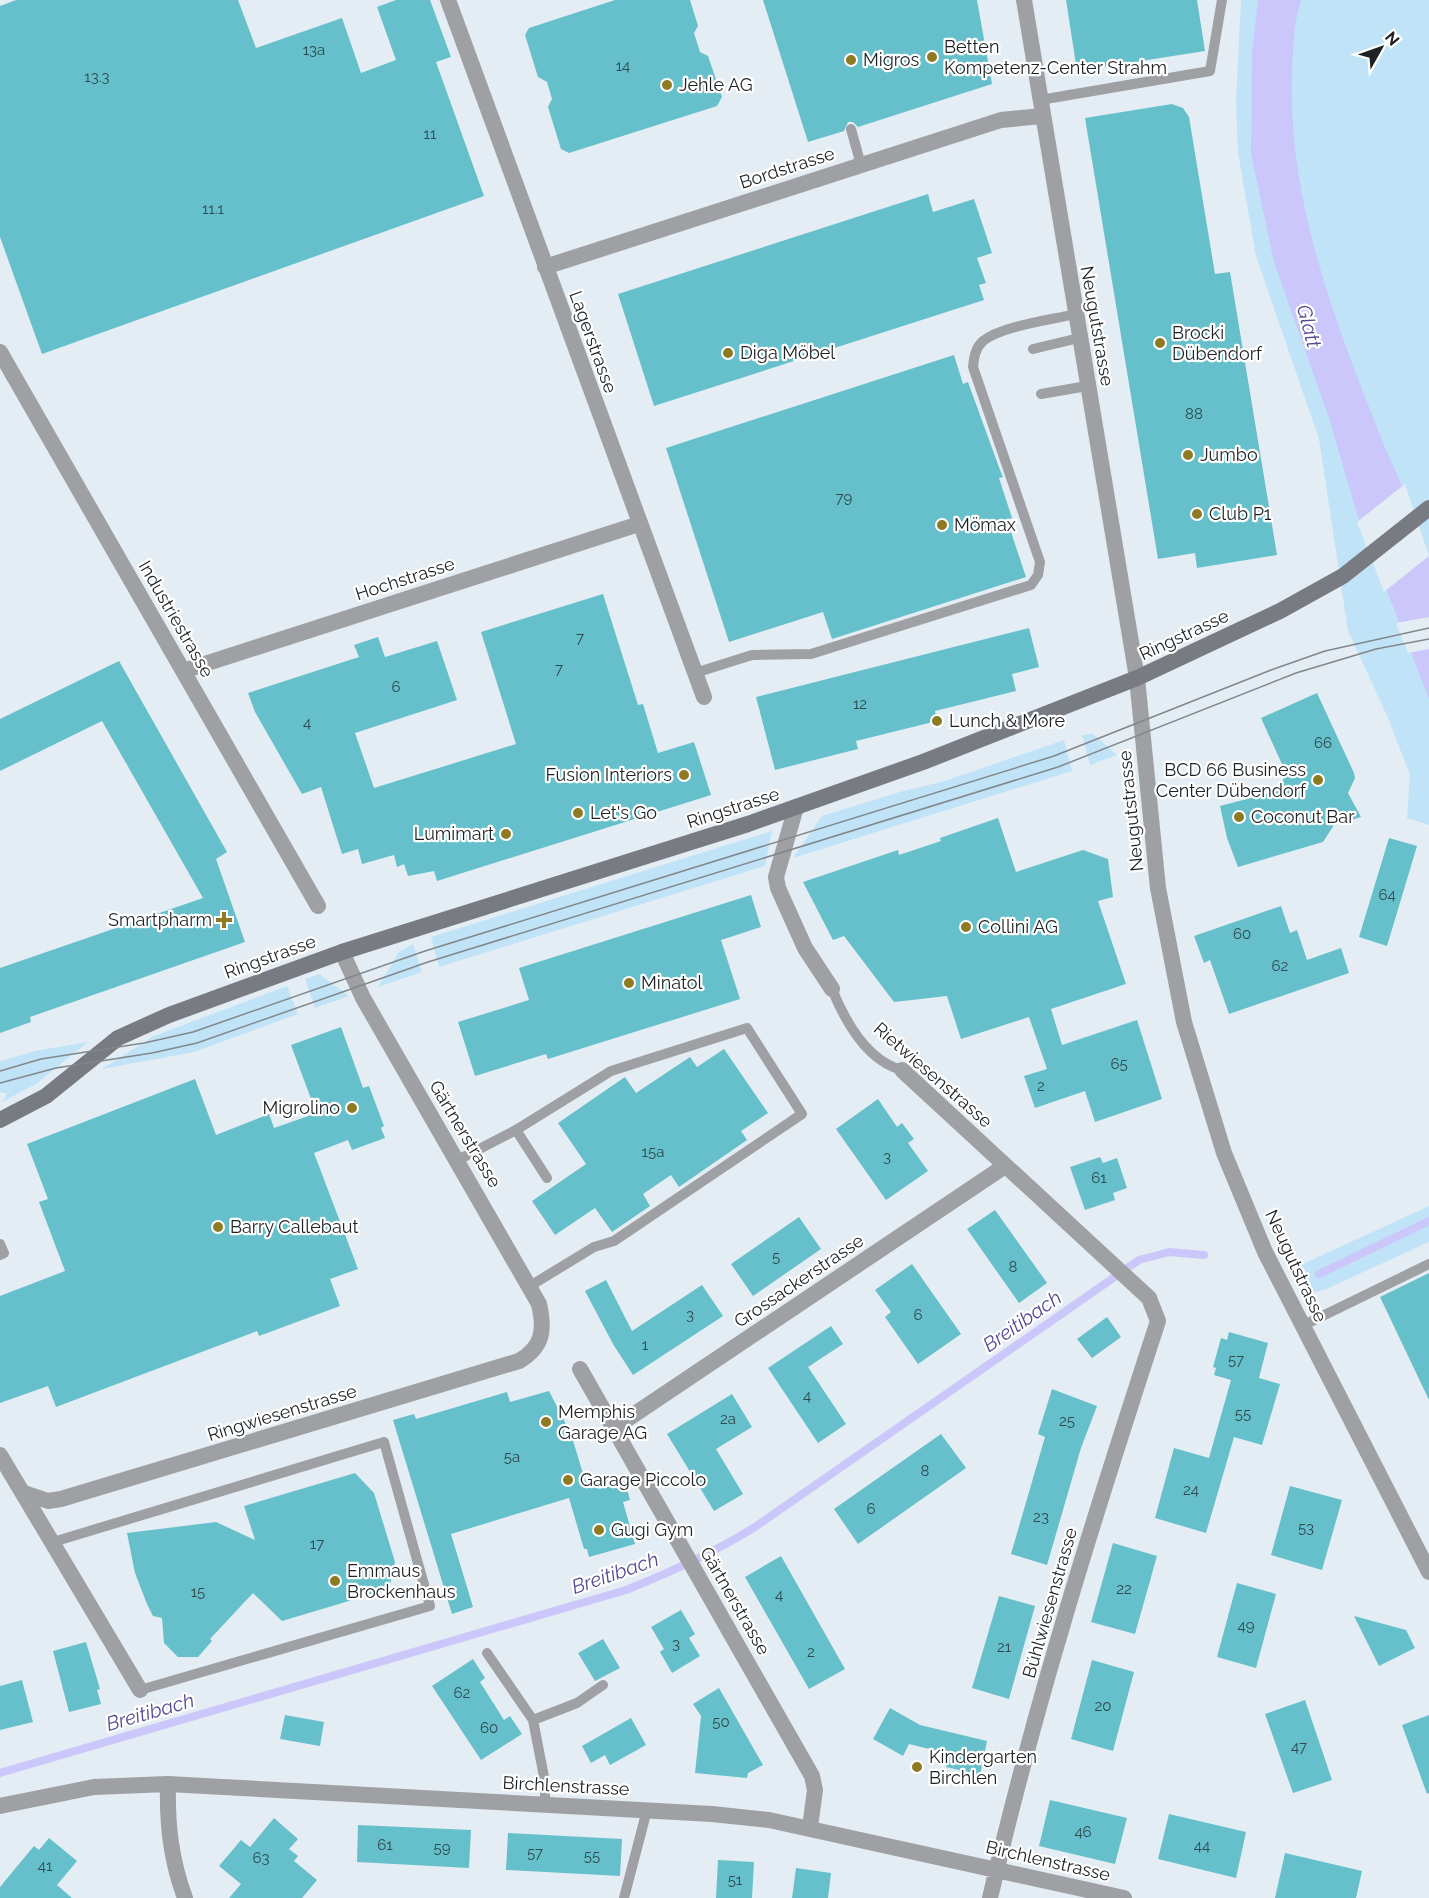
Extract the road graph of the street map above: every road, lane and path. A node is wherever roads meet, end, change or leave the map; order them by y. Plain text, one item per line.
1 (448, 0) edge
2 (1024, 0) edge
3 (1222, 0) edge
4 (1041, 108) junction
5 (851, 129) dead end
6 (861, 165) junction
7 (545, 267) junction
8 (1075, 314) junction
9 (1079, 338) junction
10 (1033, 349) dead end
11 (0, 352) edge
12 (1087, 386) junction
13 (1041, 394) dead end
14 (1429, 508) edge
15 (639, 524) junction
16 (183, 671) junction
17 (695, 673) junction
18 (1137, 678) junction
19 (704, 697) dead end
20 (796, 807) junction
21 (318, 906) dead end
22 (342, 952) junction
23 (832, 989) joint
24 (902, 1070) joint
25 (0, 1120) edge
26 (516, 1130) junction
27 (458, 1160) junction
28 (1005, 1166) junction
29 (547, 1178) dead end
30 (0, 1244) edge
31 (0, 1255) edge
32 (1429, 1264) edge
33 (530, 1286) junction
34 (1158, 1321) joint
35 (1302, 1326) junction
36 (542, 1339) joint
37 (580, 1369) dead end
38 (614, 1428) junction
39 (0, 1455) edge
40 (24, 1493) junction
41 (52, 1542) junction
42 (1429, 1572) edge
43 (488, 1653) dead end
44 (603, 1684) dead end
45 (140, 1690) joint
46 (533, 1720) junction
47 (168, 1784) junction
48 (545, 1805) junction
49 (0, 1806) edge
50 (648, 1810) junction
51 (810, 1827) junction
52 (996, 1869) junction
53 (1073, 1892) edge
54 (185, 1898) edge
55 (624, 1898) edge
56 (990, 1898) edge
57 (1124, 1898) edge

1 - 7 street, Lagerstrasse
2 - 4 street, Neugutstrasse
3 - 4 lane
4 - 6 street, Bordstrasse
4 - 8 street, Neugutstrasse
5 - 6 lane
6 - 7 street, Bordstrasse
7 - 15 street, Lagerstrasse
8 - 9 street, Neugutstrasse
8 - 17 lane
9 - 10 lane
9 - 12 street, Neugutstrasse
11 - 16 street, Industriestrasse
12 - 13 lane
12 - 18 street, Neugutstrasse
14 - 18 main road, Ringstrasse
15 - 16 street, Hochstrasse
15 - 17 street, Lagerstrasse
16 - 21 street, Industriestrasse
17 - 19 street, Lagerstrasse
18 - 20 main road, Ringstrasse
18 - 35 street, Neugutstrasse
20 - 22 main road, Ringstrasse
20 - 23 street, Rietwiesenstrasse
22 - 25 main road, Ringstrasse
22 - 27 street, Gärtnerstrasse
23 - 24 lane, Rietwiesenstrasse
24 - 28 street, Rietwiesenstrasse
26 - 27 lane
26 - 29 lane
26 - 33 lane
27 - 33 street, Gärtnerstrasse
28 - 34 street, Rietwiesenstrasse
28 - 38 street, Grossackerstrasse
30 - 31 lane
32 - 35 lane
33 - 36 street, Gärtnerstrasse
34 - 52 street, Bühlwiesenstrasse
35 - 42 street, Neugutstrasse
36 - 40 street, Ringwiesenstrasse
37 - 38 street, Gärtnerstrasse
38 - 51 street, Gärtnerstrasse
39 - 40 street
40 - 41 street
41 - 45 street
41 - 45 lane
43 - 46 lane
44 - 46 lane
46 - 48 lane
47 - 48 street, Birchlenstrasse
47 - 49 street, Birchlenstrasse
47 - 54 street
48 - 50 street, Birchlenstrasse
50 - 51 street, Birchlenstrasse
50 - 55 lane
51 - 52 street, Birchlenstrasse
52 - 53 street, Birchlenstrasse
52 - 56 street, Bühlwiesenstrasse
53 - 57 street, Birchlenstrasse

